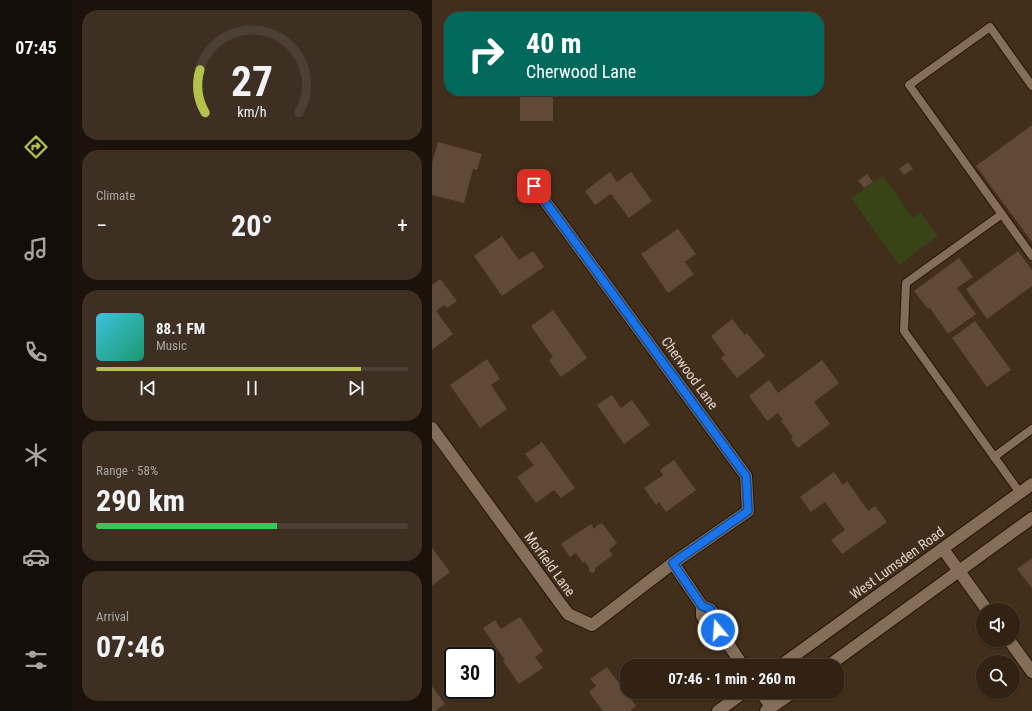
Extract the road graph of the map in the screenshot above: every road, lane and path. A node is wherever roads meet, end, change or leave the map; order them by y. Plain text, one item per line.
1 (1032, 86) edge
2 (534, 186) dead end
3 (1002, 214) junction
4 (1032, 256) edge
5 (432, 428) edge
6 (1032, 429) edge
7 (994, 457) junction
8 (1032, 484) edge
9 (1020, 493) junction
10 (1032, 518) edge
11 (943, 549) junction
12 (673, 563) junction
13 (959, 571) junction
14 (982, 603) edge
15 (1014, 647) edge
16 (738, 659) edge
17 (790, 659) edge
18 (838, 659) edge
19 (1032, 672) edge
20 (734, 699) edge
21 (764, 699) edge
22 (783, 699) edge
23 (769, 709) edge
24 (718, 711) edge

1 - 3 lane
2 - 12 street, Cherwood Lane
3 - 4 lane
3 - 7 lane
5 - 12 street, Morfield Lane
6 - 7 lane
7 - 9 lane
8 - 9 street, West Lumsden Road
9 - 11 street, West Lumsden Road
10 - 13 street
11 - 13 street
11 - 17 street, West Lumsden Road
12 - 16 street
13 - 14 street
13 - 18 street
15 - 19 street
20 - 24 street
21 - 23 street
22 - 23 street

